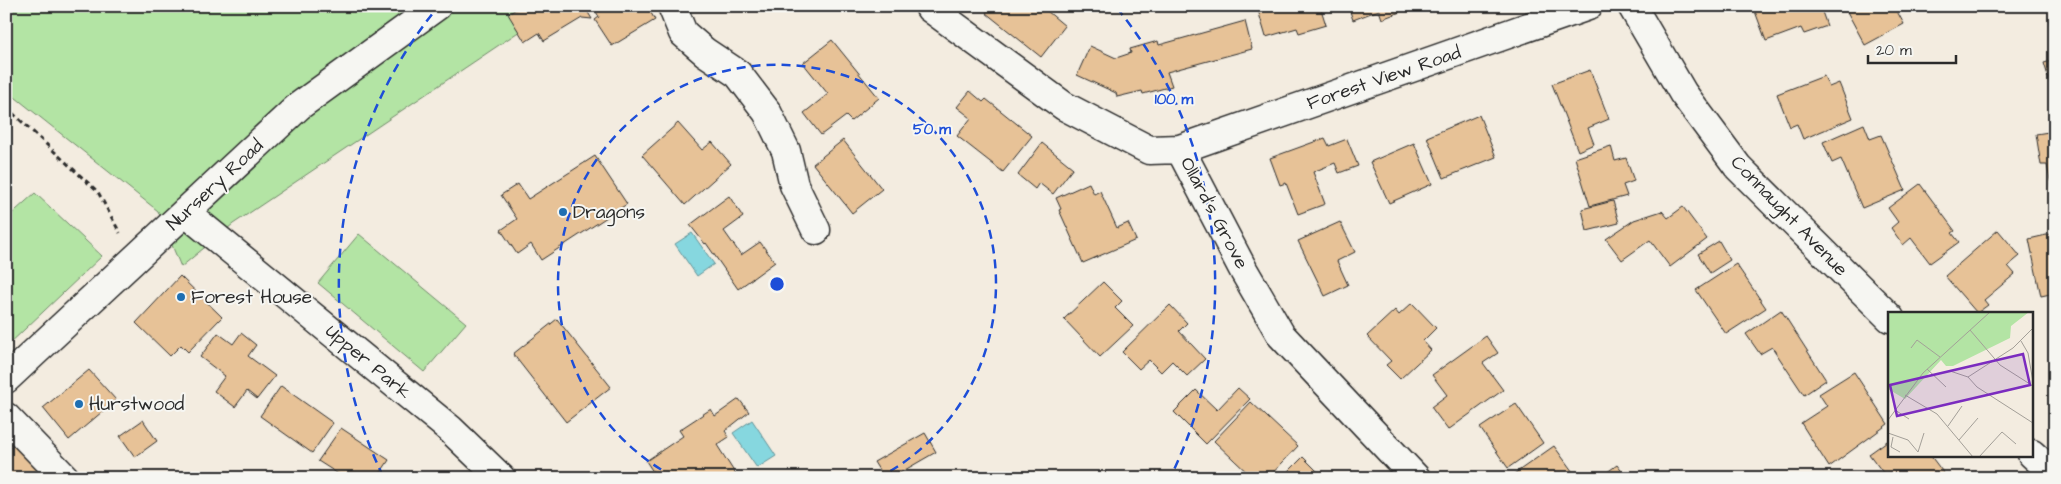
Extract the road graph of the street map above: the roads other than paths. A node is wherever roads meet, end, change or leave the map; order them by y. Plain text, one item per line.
1 (437, 6) edge
2 (672, 6) edge
3 (1588, 6) edge
4 (1632, 6) edge
5 (930, 8) dead end
6 (1180, 149) junction
7 (185, 212) junction
8 (816, 230) dead end
9 (1888, 316) edge
10 (6, 379) edge
11 (6, 416) edge
12 (2034, 456) edge
13 (2055, 475) edge
14 (64, 478) edge
15 (501, 478) edge
16 (1416, 478) edge

1 - 7 street, Nursery Road
2 - 8 street
3 - 6 street, Forest View Road
4 - 9 street, Connaught Avenue
5 - 6 street, Ollard's Grove
6 - 16 street, Ollard's Grove
7 - 10 street, Nursery Road
7 - 15 street, Upper Park
11 - 14 street
12 - 13 street

